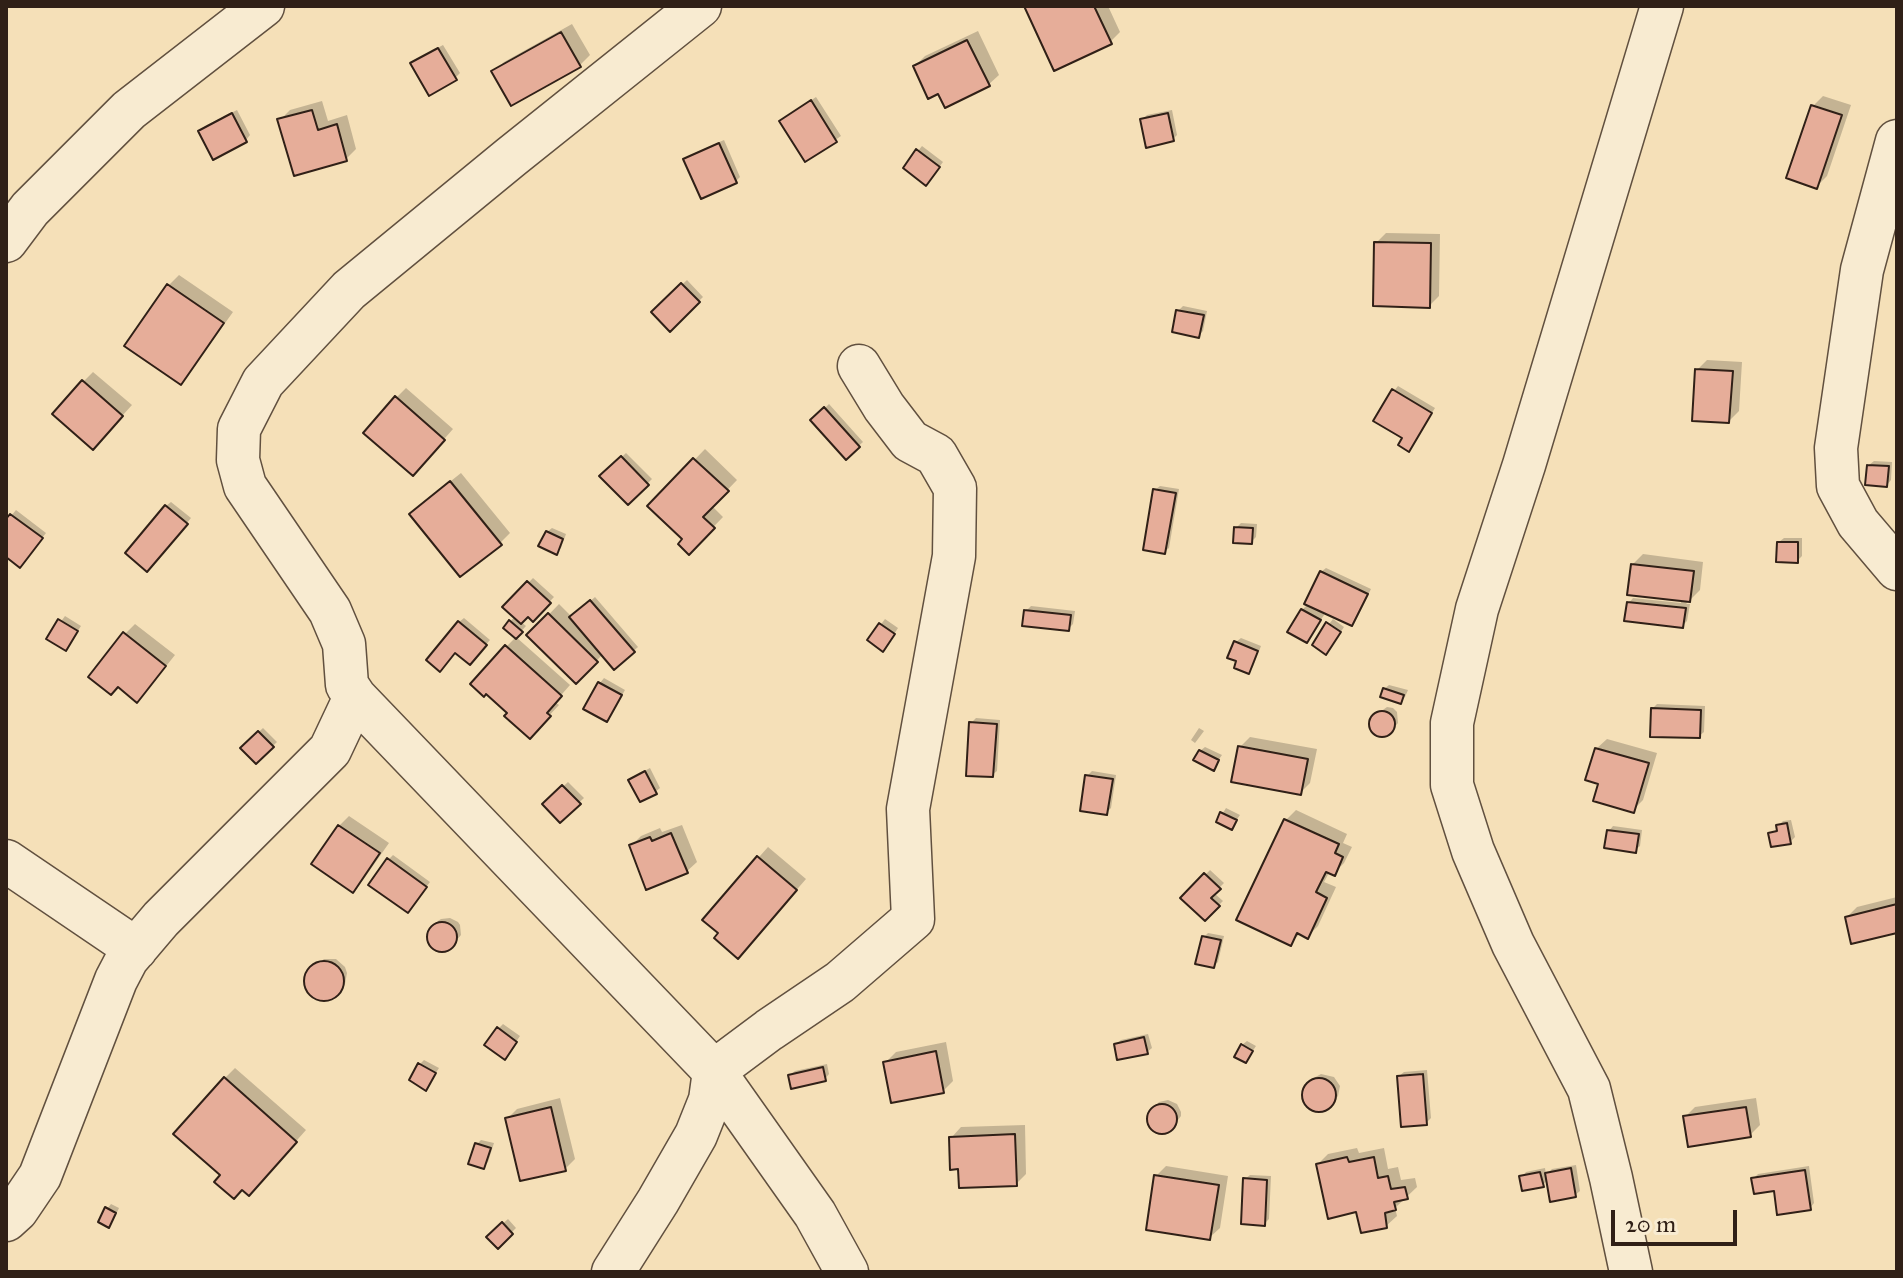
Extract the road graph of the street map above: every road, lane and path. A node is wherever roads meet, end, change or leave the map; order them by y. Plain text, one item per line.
1 (263, 6) edge
2 (700, 6) edge
3 (1662, 6) edge
4 (1897, 141) edge
5 (6, 241) edge
6 (859, 366) dead end
7 (1897, 569) edge
8 (355, 697) junction
9 (6, 861) edge
10 (136, 949) junction
11 (714, 1071) junction
12 (6, 1220) edge
13 (613, 1272) edge
14 (847, 1272) edge
15 (1631, 1272) edge

1 - 5 street
2 - 8 street
3 - 15 street
4 - 7 street
6 - 11 street
8 - 10 street
8 - 11 street
9 - 10 street
10 - 12 street
11 - 13 street
11 - 14 street

